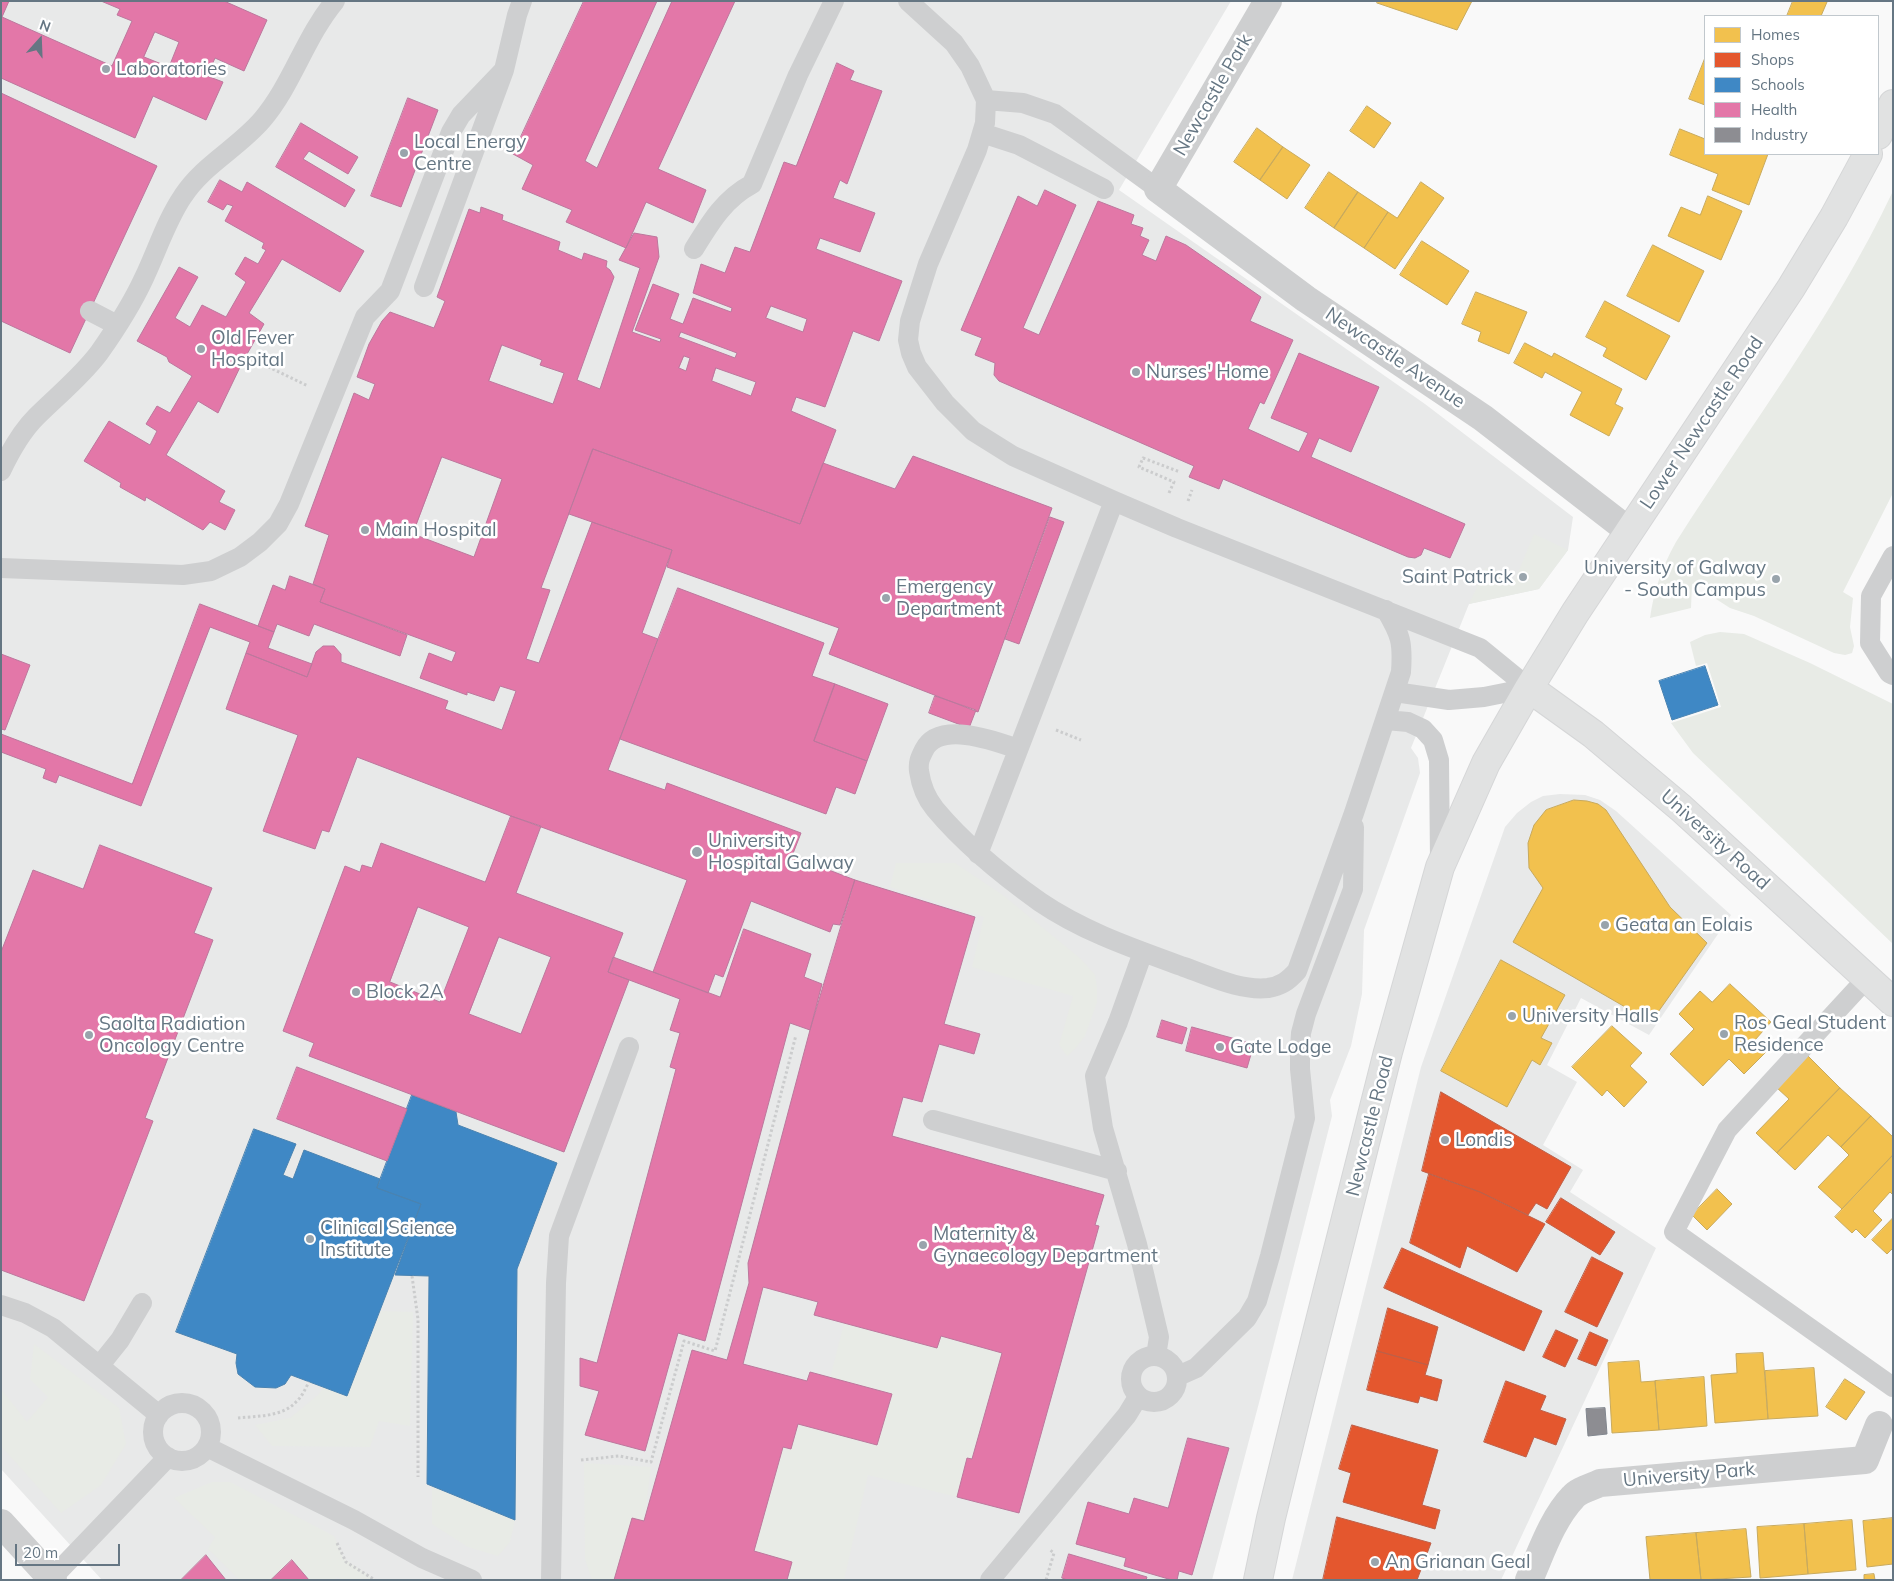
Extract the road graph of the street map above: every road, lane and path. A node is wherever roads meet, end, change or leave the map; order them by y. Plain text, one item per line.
1 (334, 1) edge
2 (522, 1) edge
3 (834, 1) edge
4 (908, 1) edge
5 (1268, 1) edge
6 (504, 70) junction
7 (986, 100) junction
8 (1893, 104) edge
9 (982, 133) junction
10 (1879, 133) edge
11 (1867, 155) edge
12 (1104, 189) dead end
13 (1158, 189) junction
14 (694, 250) dead end
15 (424, 286) dead end
16 (90, 311) dead end
17 (117, 325) junction
18 (250, 358) dead end
19 (316, 390) dead end
20 (1, 471) edge
21 (1180, 472) dead end
22 (1192, 490) dead end
23 (1167, 498) dead end
24 (1114, 502) junction
25 (1186, 507) dead end
26 (1629, 531) junction
27 (1893, 556) edge
28 (1, 568) edge
29 (1386, 610) junction
30 (1893, 675) edge
31 (1528, 688) junction
32 (1395, 692) junction
33 (1386, 720) junction
34 (1018, 749) junction
35 (1354, 813) junction
36 (978, 854) junction
37 (1440, 867) junction
38 (1143, 952) junction
39 (1868, 977) junction
40 (1893, 1002) edge
41 (796, 1035) dead end
42 (629, 1047) dead end
43 (933, 1120) dead end
44 (1116, 1171) junction
45 (412, 1276) dead end
46 (142, 1304) dead end
47 (1, 1305) edge
48 (1156, 1356) junction
49 (100, 1365) junction
50 (1178, 1376) junction
51 (309, 1382) dead end
52 (1893, 1387) edge
53 (1138, 1397) junction
54 (159, 1415) junction
55 (238, 1418) dead end
56 (1879, 1425) dead end
57 (207, 1448) junction
58 (168, 1457) junction
59 (573, 1462) dead end
60 (418, 1477) dead end
61 (1, 1523) edge
62 (334, 1536) dead end
63 (1047, 1548) dead end
64 (52, 1579) edge
65 (375, 1580) edge
66 (472, 1580) edge
67 (551, 1580) edge
68 (990, 1580) edge
69 (1046, 1580) edge
70 (1258, 1580) edge
71 (1529, 1580) edge

1 - 17 lane
2 - 6 lane
3 - 14 lane
4 - 7 lane
5 - 13 street, Newcastle Park
6 - 15 lane
6 - 28 lane
7 - 9 lane
7 - 13 lane
8 - 10 main road
9 - 12 lane
9 - 24 lane
11 - 26 main road, Lower Newcastle Road
13 - 26 street, Newcastle Avenue
16 - 17 lane
17 - 20 lane
18 - 19 path
21 - 23 path
22 - 25 path
24 - 29 lane
24 - 34 lane
26 - 31 main road, Lower Newcastle Road
27 - 30 lane
29 - 31 lane
29 - 32 lane
31 - 32 lane
31 - 37 main road, Newcastle Road
31 - 39 main road, University Road
32 - 33 lane
33 - 35 lane
33 - 37 lane
34 - 36 lane
34 - 36 lane
35 - 38 lane
35 - 50 lane
36 - 38 lane
37 - 70 main road, Newcastle Road
38 - 44 lane
39 - 40 main road, University Road
39 - 52 lane
41 - 59 path
42 - 67 lane
43 - 44 lane
44 - 48 lane
45 - 60 path
46 - 49 lane
47 - 49 lane
48 - 50 lane
48 - 53 lane
49 - 54 lane
50 - 53 lane
51 - 55 path
53 - 68 lane
54 - 57 lane
54 - 58 lane
56 - 71 street, University Park
57 - 58 lane
57 - 66 lane
58 - 64 lane
61 - 64 street
62 - 65 path
63 - 69 path

